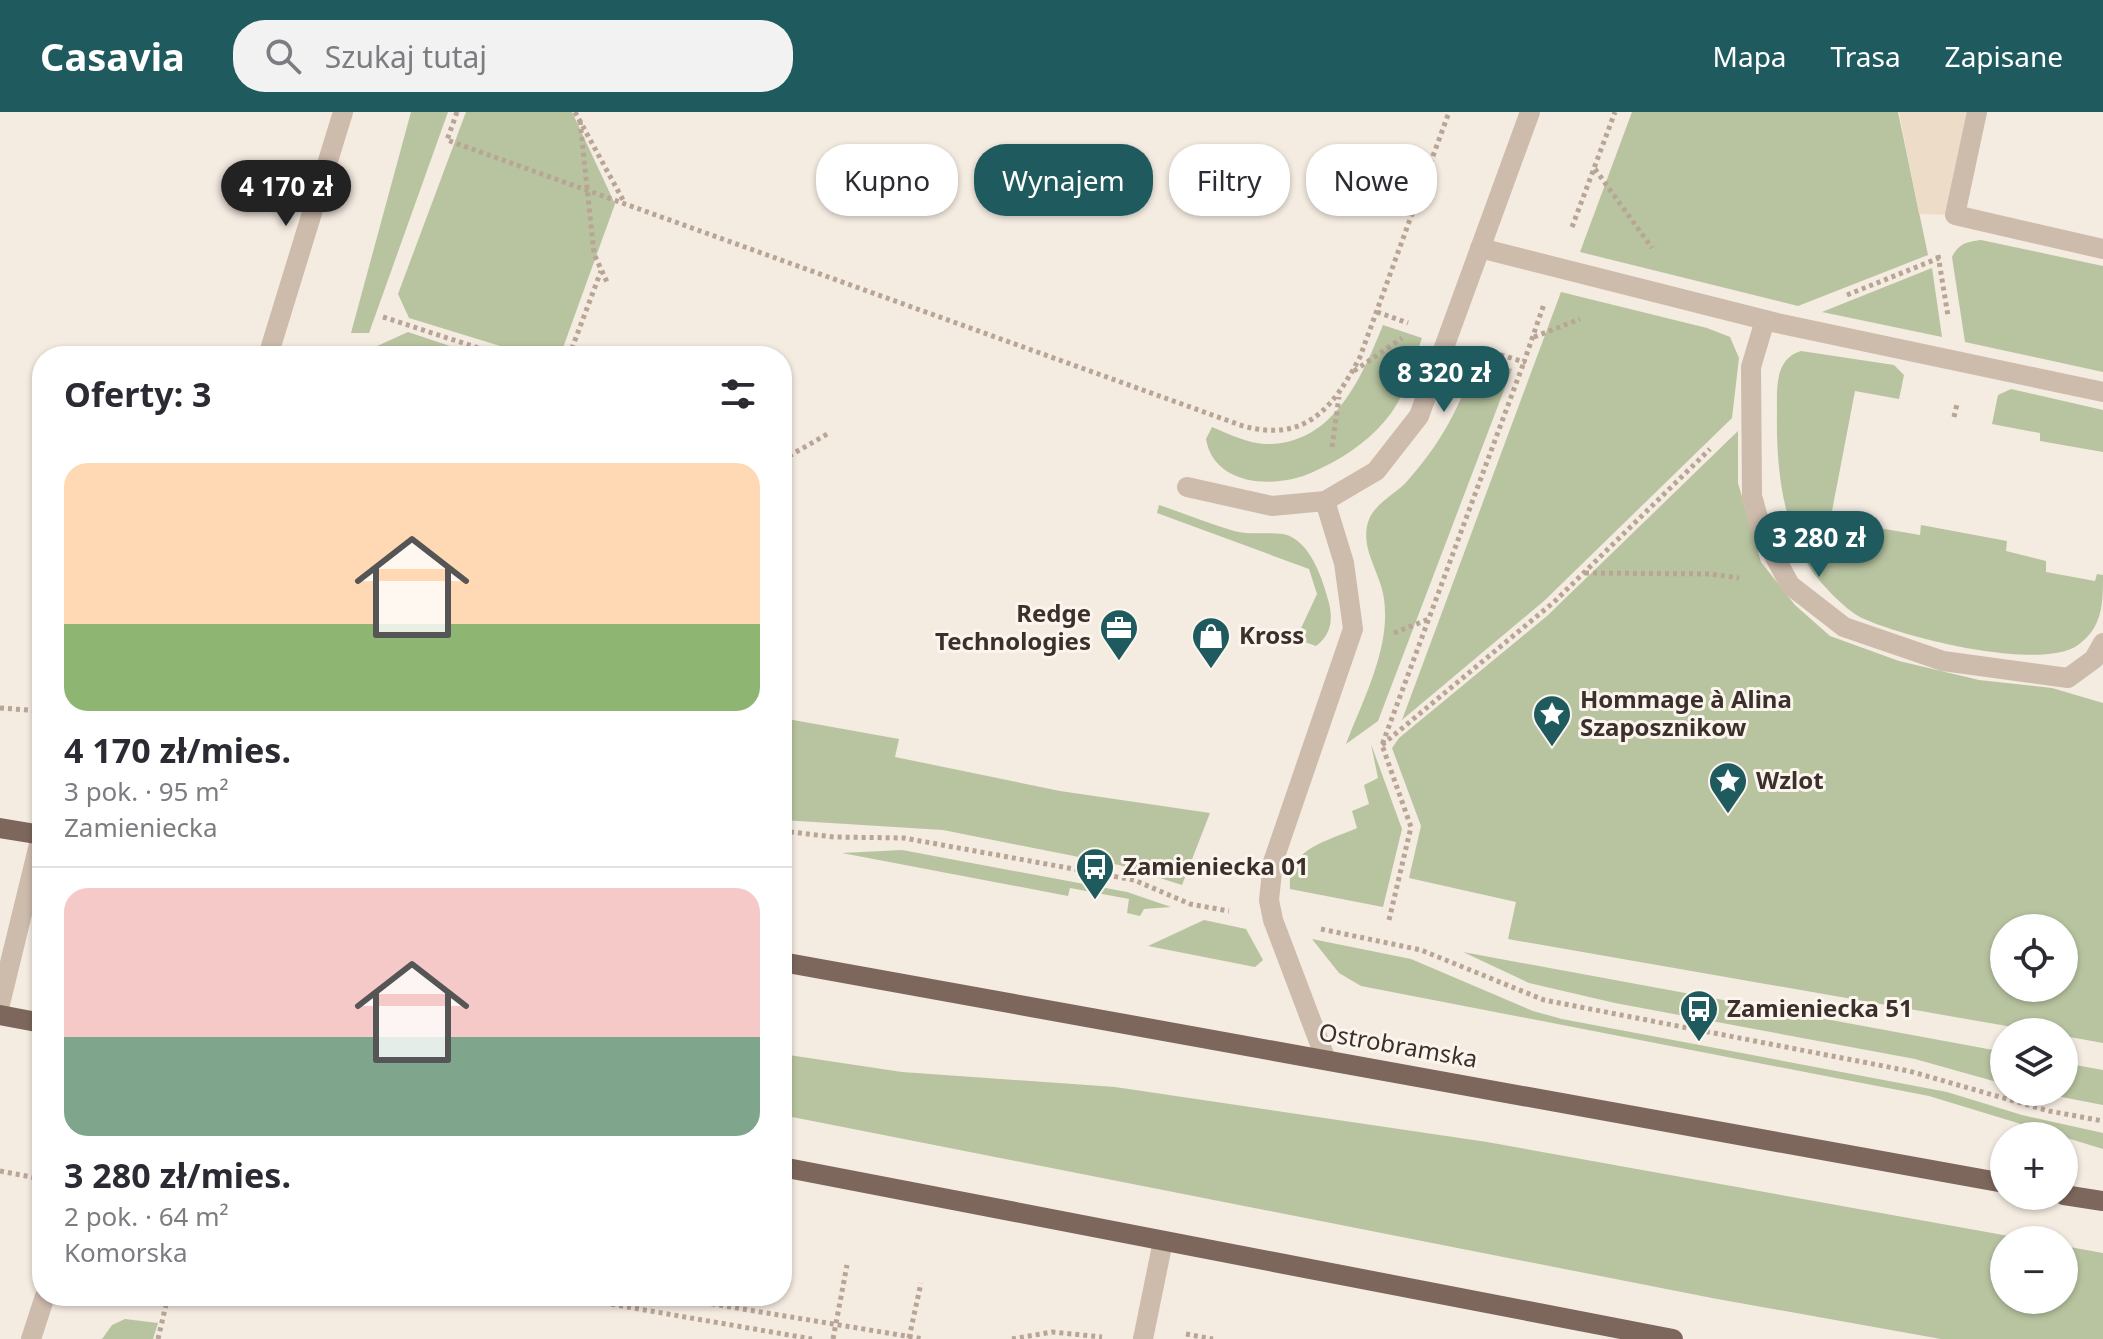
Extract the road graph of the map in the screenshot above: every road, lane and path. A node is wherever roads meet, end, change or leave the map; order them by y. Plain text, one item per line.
1 (343, 112) edge
2 (457, 112) edge
3 (575, 112) edge
4 (1449, 112) edge
5 (1530, 112) edge
6 (1615, 112) edge
7 (1977, 112) edge
8 (580, 121) junction
9 (1594, 168) junction
10 (584, 187) junction
11 (623, 201) junction
12 (1938, 246) dead end
13 (1480, 248) junction
14 (2103, 249) edge
15 (1939, 258) junction
16 (1557, 268) junction
17 (601, 270) junction
18 (607, 282) dead end
19 (1691, 302) junction
20 (383, 317) dead end
21 (1771, 321) junction
22 (1414, 333) dead end
23 (1449, 337) junction
24 (271, 346) edge
25 (472, 346) edge
26 (573, 346) edge
27 (1954, 361) junction
28 (1524, 362) junction
29 (1352, 373) junction
30 (2103, 392) edge
31 (1749, 411) junction
32 (829, 433) dead end
33 (792, 454) edge
34 (1187, 487) dead end
35 (1325, 501) junction
36 (1584, 573) junction
37 (1790, 585) junction
38 (2103, 643) edge
39 (0, 708) edge
40 (32, 710) edge
41 (1382, 745) junction
42 (0, 828) edge
43 (792, 832) edge
44 (32, 833) edge
45 (32, 874) edge
46 (1273, 920) junction
47 (1389, 920) dead end
48 (792, 964) edge
49 (0, 1004) edge
50 (0, 1015) edge
51 (32, 1021) edge
52 (1326, 1060) junction
53 (2103, 1121) edge
54 (792, 1169) edge
55 (0, 1171) edge
56 (32, 1177) edge
57 (1990, 1180) edge
58 (2078, 1197) edge
59 (2103, 1201) edge
60 (1163, 1241) junction
61 (847, 1265) dead end
62 (921, 1283) dead end
63 (42, 1306) edge
64 (166, 1306) edge
65 (622, 1306) edge
66 (723, 1306) edge
67 (836, 1325) junction
68 (1184, 1333) dead end
69 (909, 1338) edge
70 (1113, 1338) edge
71 (31, 1339) edge
72 (158, 1339) edge
73 (812, 1339) edge
74 (833, 1339) edge
75 (924, 1339) edge
76 (1012, 1339) edge
77 (1143, 1339) edge
78 (1213, 1339) edge
79 (1673, 1339) edge

1 - 24 street
2 - 10 path
3 - 8 path
4 - 29 path
5 - 13 street
6 - 9 path
7 - 14 street
8 - 10 path
8 - 11 path
9 - 16 path
9 - 19 path
10 - 11 path
10 - 17 path
11 - 29 path
12 - 15 path
13 - 16 street
13 - 23 street
15 - 21 path
15 - 27 path
16 - 19 street
16 - 28 path
17 - 18 path
17 - 26 path
19 - 21 street
20 - 25 path
21 - 27 street
21 - 31 street
22 - 29 path
23 - 28 path
23 - 35 street
27 - 30 street
28 - 41 path
31 - 36 path
31 - 37 street
32 - 33 path
34 - 35 street
35 - 46 street
36 - 37 path
36 - 41 path
37 - 38 street
39 - 40 path
41 - 47 path
42 - 44 main road
43 - 46 path
45 - 49 street
46 - 52 street
46 - 53 path
48 - 52 main road, Ostrobramska
50 - 51 main road
52 - 57 main road, Ostrobramska
54 - 60 main road
55 - 56 path
58 - 59 main road
60 - 77 street
60 - 79 main road
61 - 67 path
62 - 69 path
63 - 71 street
64 - 72 path
65 - 73 path
66 - 67 path
67 - 69 path
67 - 74 path
68 - 78 path
69 - 75 path
70 - 76 path

